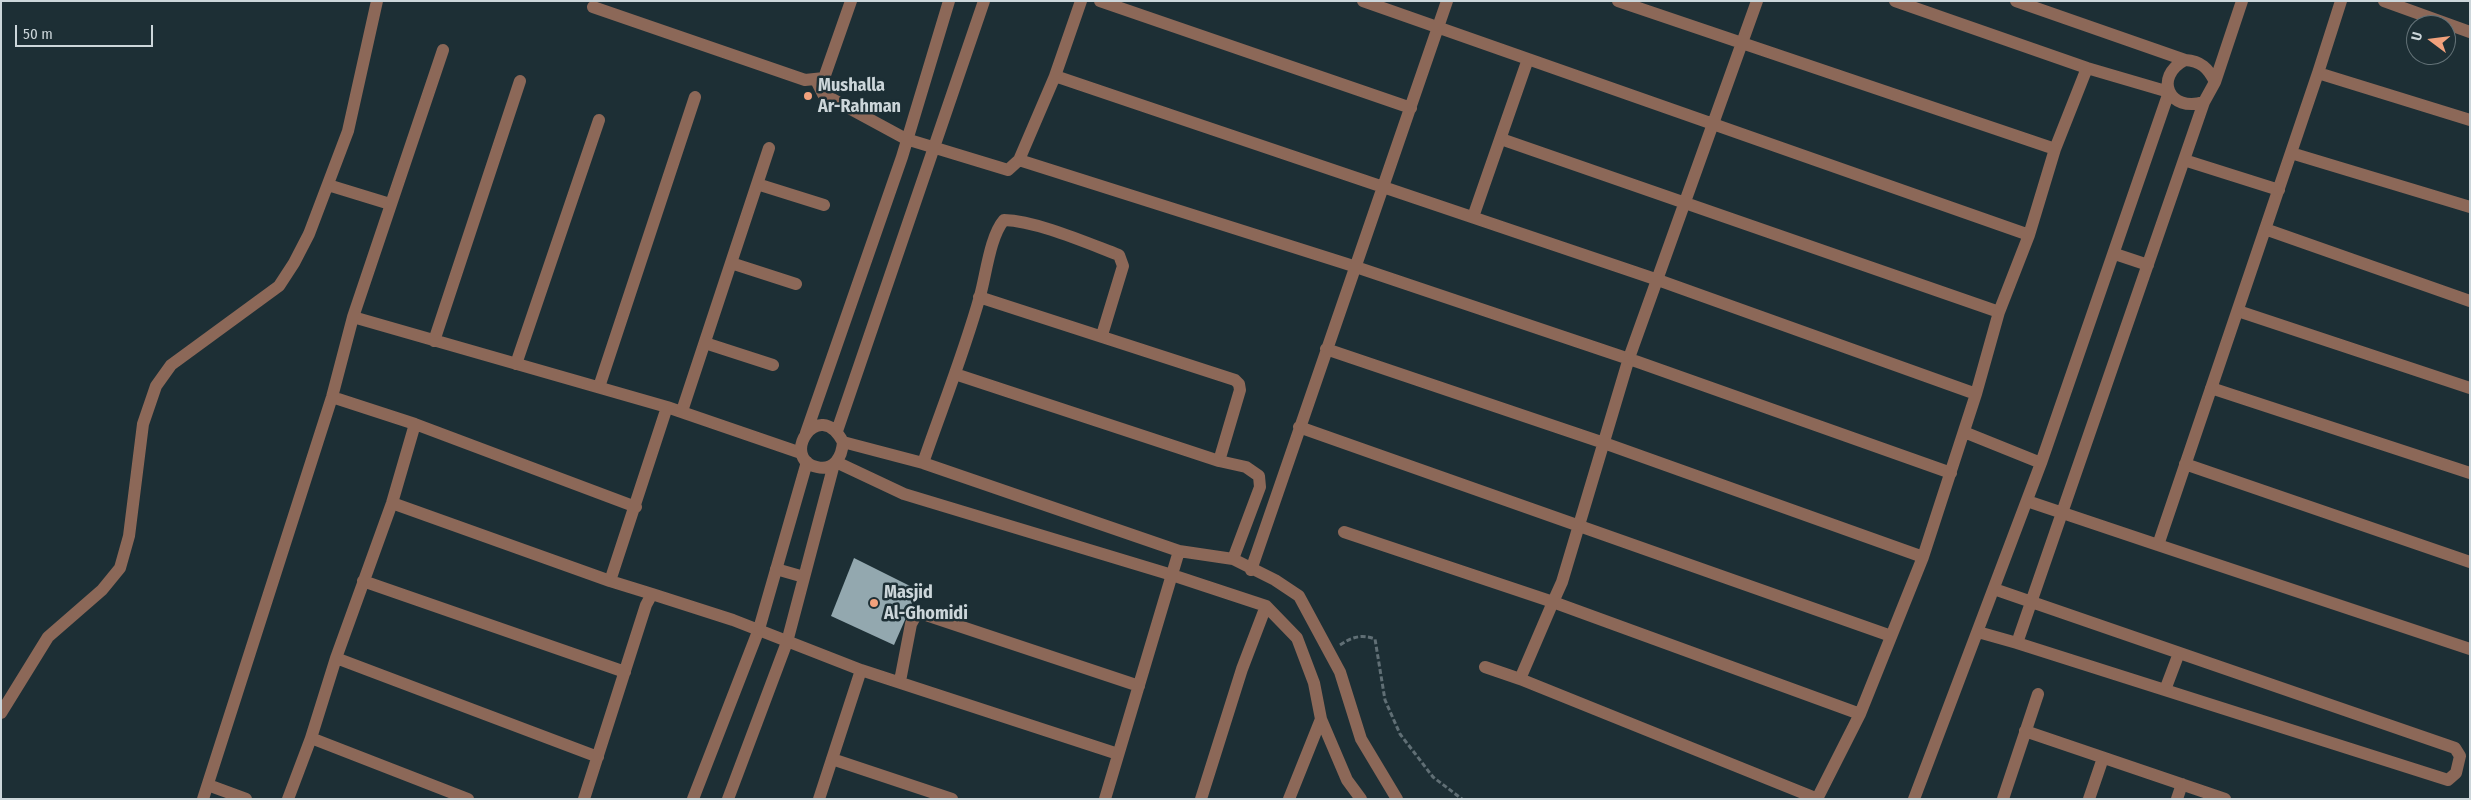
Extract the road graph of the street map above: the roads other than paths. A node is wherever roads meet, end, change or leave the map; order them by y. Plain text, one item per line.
1 (378, 1) edge
2 (949, 1) edge
3 (984, 1) edge
4 (1082, 1) edge
5 (1100, 1) edge
6 (1363, 1) edge
7 (1447, 1) edge
8 (1618, 1) edge
9 (1757, 1) edge
10 (1895, 1) edge
11 (2016, 1) edge
12 (2242, 1) edge
13 (2342, 1) edge
14 (2384, 1) edge
15 (849, 2) edge
16 (593, 7) dead end
17 (1438, 27) junction
18 (2470, 32) edge
19 (1743, 44) junction
20 (443, 50) dead end
21 (1528, 59) junction
22 (2185, 60) junction
23 (2087, 68) junction
24 (2318, 73) junction
25 (1055, 76) junction
26 (816, 80) junction
27 (520, 81) dead end
28 (2215, 82) junction
29 (2169, 92) junction
30 (696, 97) dead end
31 (2204, 102) junction
32 (1411, 108) junction
33 (599, 120) dead end
34 (2470, 120) edge
35 (1712, 124) junction
36 (906, 138) junction
37 (1501, 139) junction
38 (935, 147) junction
39 (769, 148) dead end
40 (2055, 149) junction
41 (2291, 153) junction
42 (1019, 160) junction
43 (2184, 160) junction
44 (328, 184) junction
45 (757, 184) junction
46 (1383, 187) junction
47 (2278, 190) junction
48 (390, 204) junction
49 (1686, 204) junction
50 (824, 205) dead end
51 (2470, 207) edge
52 (1473, 217) junction
53 (2265, 229) junction
54 (2030, 235) junction
55 (2115, 254) junction
56 (731, 263) junction
57 (2148, 265) junction
58 (1356, 267) junction
59 (1658, 280) junction
60 (796, 284) dead end
61 (980, 297) junction
62 (2470, 301) edge
63 (2238, 310) junction
64 (1999, 312) junction
65 (353, 317) junction
66 (1102, 335) junction
67 (434, 341) junction
68 (705, 343) junction
69 (1326, 349) junction
70 (1629, 358) junction
71 (516, 364) junction
72 (773, 365) dead end
73 (955, 374) junction
74 (599, 387) junction
75 (2211, 388) junction
76 (2470, 388) edge
77 (1976, 394) junction
78 (332, 397) junction
79 (667, 407) junction
80 (682, 411) junction
81 (415, 424) junction
82 (1299, 427) junction
83 (1964, 432) junction
84 (806, 433) junction
85 (840, 436) junction
86 (1604, 443) junction
87 (804, 457) junction
88 (1219, 461) junction
89 (835, 463) junction
90 (923, 463) junction
91 (2041, 463) junction
92 (2185, 464) junction
93 (1951, 473) junction
94 (2470, 473) edge
95 (2027, 501) junction
96 (392, 503) junction
97 (636, 507) junction
98 (2062, 514) junction
99 (1579, 524) junction
100 (1344, 532) dead end
101 (2158, 545) junction
102 (1180, 551) junction
103 (1922, 557) junction
104 (1233, 559) junction
105 (2470, 562) edge
106 (776, 569) junction
107 (1251, 570) junction
108 (1172, 575) junction
109 (804, 577) junction
110 (363, 581) junction
111 (610, 581) junction
112 (1994, 589) junction
113 (652, 594) junction
114 (1553, 602) junction
115 (2031, 602) junction
116 (1266, 606) junction
117 (759, 629) junction
118 (1978, 632) junction
119 (1891, 636) junction
120 (787, 642) junction
121 (2017, 642) junction
122 (2470, 649) edge
123 (2179, 653) junction
124 (336, 658) junction
125 (1485, 667) dead end
126 (861, 670) junction
127 (625, 672) junction
128 (1520, 678) junction
129 (900, 681) junction
130 (1139, 686) junction
131 (2165, 690) junction
132 (2038, 694) dead end
133 (1, 713) edge
134 (1860, 714) junction
135 (1321, 719) junction
136 (2025, 731) junction
137 (311, 738) junction
138 (1118, 754) junction
139 (598, 757) junction
140 (2103, 758) junction
141 (832, 759) junction
142 (208, 784) junction
143 (2182, 784) junction
144 (1388, 785) junction
145 (203, 799) edge
146 (246, 799) edge
147 (288, 799) edge
148 (468, 799) edge
149 (584, 799) edge
150 (693, 799) edge
151 (728, 799) edge
152 (819, 799) edge
153 (952, 799) edge
154 (1105, 799) edge
155 (1201, 799) edge
156 (1289, 799) edge
157 (1361, 799) edge
158 (1382, 799) edge
159 (1397, 799) edge
160 (1817, 799) edge
161 (1914, 799) edge
162 (2002, 799) edge
163 (2089, 799) edge
164 (2178, 799) edge
165 (2225, 799) edge

1 - 44 street
2 - 36 street
3 - 38 street
4 - 25 street
5 - 32 street
6 - 17 street
7 - 17 street
8 - 19 street
9 - 19 street
10 - 23 street
11 - 22 street
12 - 28 street
13 - 24 street
14 - 18 street
15 - 26 street
16 - 26 street
17 - 21 street
17 - 32 street
19 - 35 street
19 - 40 street
20 - 48 street
21 - 35 street
21 - 37 street
22 - 28 street
22 - 29 street
23 - 29 street
23 - 40 street
24 - 34 street
24 - 41 street
25 - 42 street
25 - 46 street
26 - 36 street
27 - 67 street
28 - 31 street
29 - 31 street
29 - 55 street
30 - 74 street
31 - 43 street
32 - 46 street
33 - 71 street
35 - 49 street
35 - 54 street
36 - 38 street
36 - 84 street
37 - 49 street
37 - 52 street
38 - 42 street
38 - 85 street
39 - 45 street
40 - 54 street
41 - 47 street
41 - 51 street
42 - 58 street
43 - 47 street
43 - 57 street
44 - 48 street
44 - 133 street
45 - 50 street
45 - 56 street
46 - 52 street
46 - 58 street
47 - 53 street
48 - 65 street
49 - 59 street
49 - 64 street
52 - 59 street
53 - 62 street
53 - 63 street
54 - 64 street
55 - 57 street
55 - 91 street
56 - 60 street
56 - 68 street
57 - 98 street
58 - 69 street
58 - 70 street
59 - 70 street
59 - 77 street
61 - 66 street
61 - 66 street
61 - 73 street
63 - 75 street
63 - 76 street
64 - 77 street
65 - 67 street
65 - 78 street
66 - 88 street
67 - 71 street
68 - 72 street
68 - 80 street
69 - 82 street
69 - 86 street
70 - 86 street
70 - 93 street
71 - 74 street
73 - 88 street
73 - 90 street
74 - 79 street
75 - 92 street
75 - 94 street
77 - 83 street
78 - 81 street
78 - 142 street
79 - 80 street
79 - 97 street
80 - 87 street
81 - 96 street
81 - 97 street
82 - 99 street
82 - 107 street
83 - 91 street
83 - 93 street
84 - 85 street
84 - 87 street
85 - 89 street
85 - 90 street
86 - 99 street
86 - 103 street
87 - 89 street
87 - 106 street
88 - 104 street
89 - 108 street
89 - 109 street
90 - 102 street
91 - 95 street
92 - 101 street
92 - 105 street
93 - 103 street
95 - 98 street
95 - 112 street
96 - 110 street
96 - 111 street
97 - 111 street
98 - 101 street
98 - 115 street
99 - 114 street
99 - 119 street
100 - 114 street
101 - 122 street
102 - 104 street
102 - 108 street
103 - 119 street
104 - 107 street
106 - 109 street
106 - 117 street
107 - 144 street
108 - 116 street
108 - 130 street
109 - 120 street
110 - 124 street
110 - 127 street
111 - 113 street
112 - 115 street
112 - 118 street
113 - 117 street
113 - 127 street
114 - 128 street
114 - 134 street
115 - 121 street
115 - 123 street
116 - 135 street
116 - 155 street
117 - 120 street
117 - 150 street
118 - 121 street
118 - 161 street
119 - 134 street
120 - 126 street
120 - 151 street
121 - 131 street
123 - 131 street
123 - 131 street
124 - 137 street
124 - 139 street
125 - 128 street
126 - 129 street
126 - 141 street
127 - 139 street
128 - 160 street
129 - 130 street
129 - 138 street
130 - 138 street
132 - 136 street
134 - 160 street
135 - 156 street
135 - 157 street
136 - 140 street
136 - 162 street
137 - 147 street
137 - 148 street
138 - 154 street
139 - 149 street
140 - 143 street
140 - 163 street
141 - 152 street
141 - 153 street
142 - 145 street
142 - 146 street
143 - 164 street
143 - 165 street
144 - 158 street
144 - 159 street

